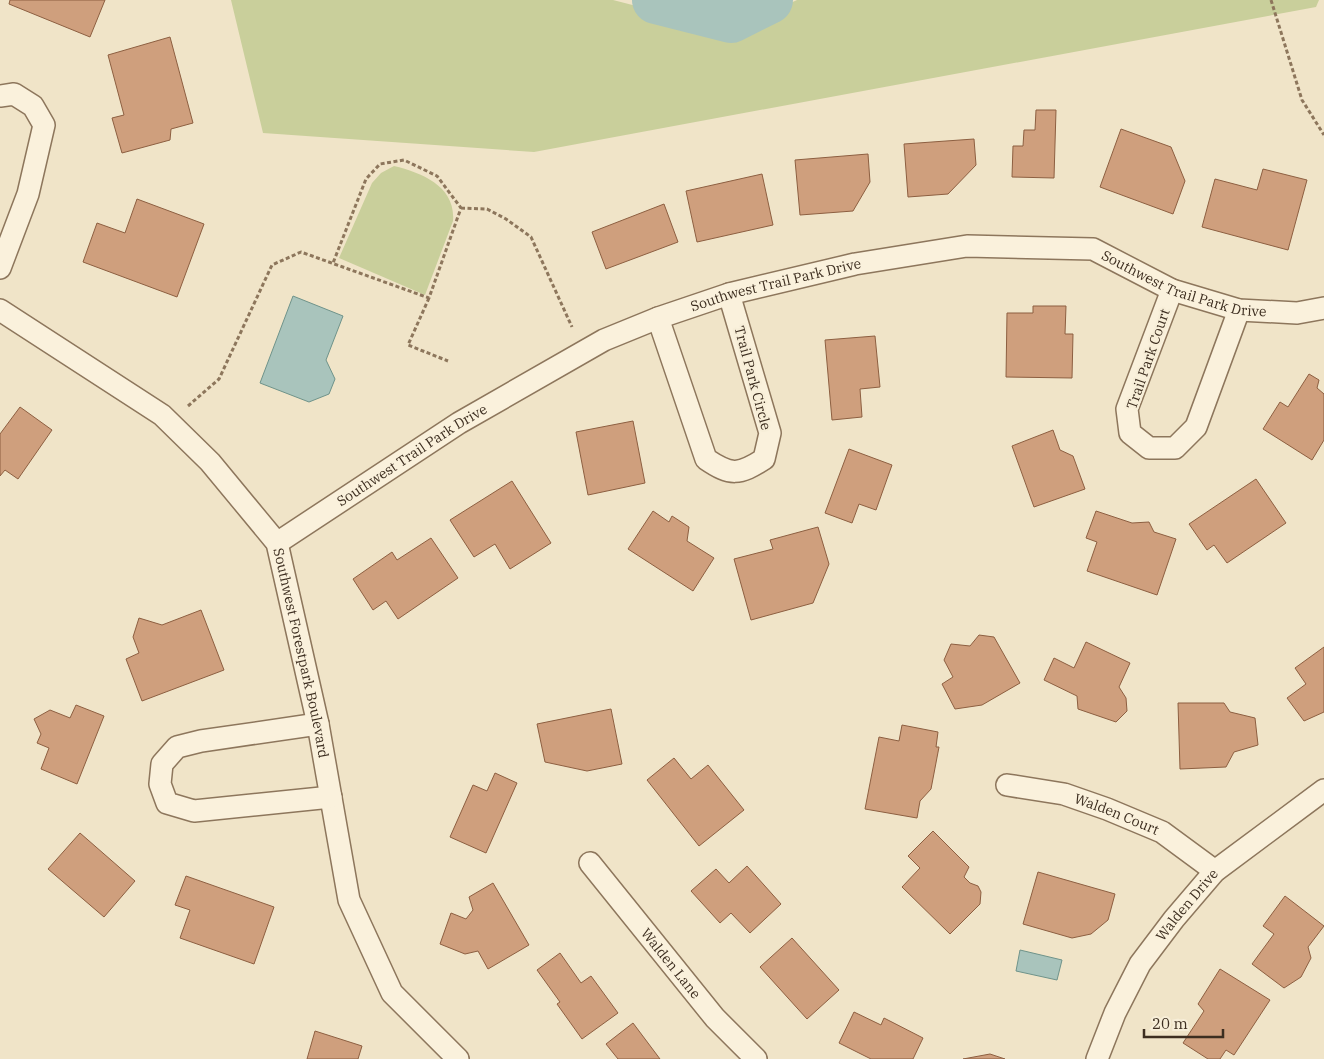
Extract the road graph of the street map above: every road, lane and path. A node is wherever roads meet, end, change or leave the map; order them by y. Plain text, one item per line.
1 (1272, 0) edge
2 (0, 96) edge
3 (1324, 135) edge
4 (460, 208) junction
5 (333, 263) junction
6 (0, 268) edge
7 (1172, 290) junction
8 (730, 294) junction
9 (429, 298) junction
10 (1324, 308) edge
11 (0, 310) edge
12 (1239, 310) junction
13 (658, 318) junction
14 (572, 326) dead end
15 (448, 361) dead end
16 (188, 406) dead end
17 (278, 543) junction
18 (318, 724) junction
19 (1007, 785) dead end
20 (1324, 790) edge
21 (331, 797) junction
22 (590, 864) dead end
23 (1216, 871) junction
24 (458, 1059) edge
25 (756, 1059) edge
26 (1098, 1059) edge

1 - 3 path
2 - 6 street
4 - 5 path
4 - 9 path
4 - 14 path
5 - 9 path
5 - 16 path
7 - 8 street, Southwest Trail Park Drive
7 - 12 street, Southwest Trail Park Drive
7 - 12 street, Trail Park Court
8 - 13 street, Southwest Trail Park Drive
8 - 13 street, Trail Park Circle
9 - 15 path
10 - 12 street, Southwest Trail Park Drive
11 - 17 street, Southwest Forestpark Boulevard
13 - 17 street, Southwest Trail Park Drive
17 - 18 street, Southwest Forestpark Boulevard
18 - 21 street, Southwest Forestpark Boulevard
18 - 21 street
19 - 23 street, Walden Court
20 - 23 street, Walden Drive
21 - 24 street, Southwest Forestpark Boulevard
22 - 25 street, Walden Lane
23 - 26 street, Walden Drive

